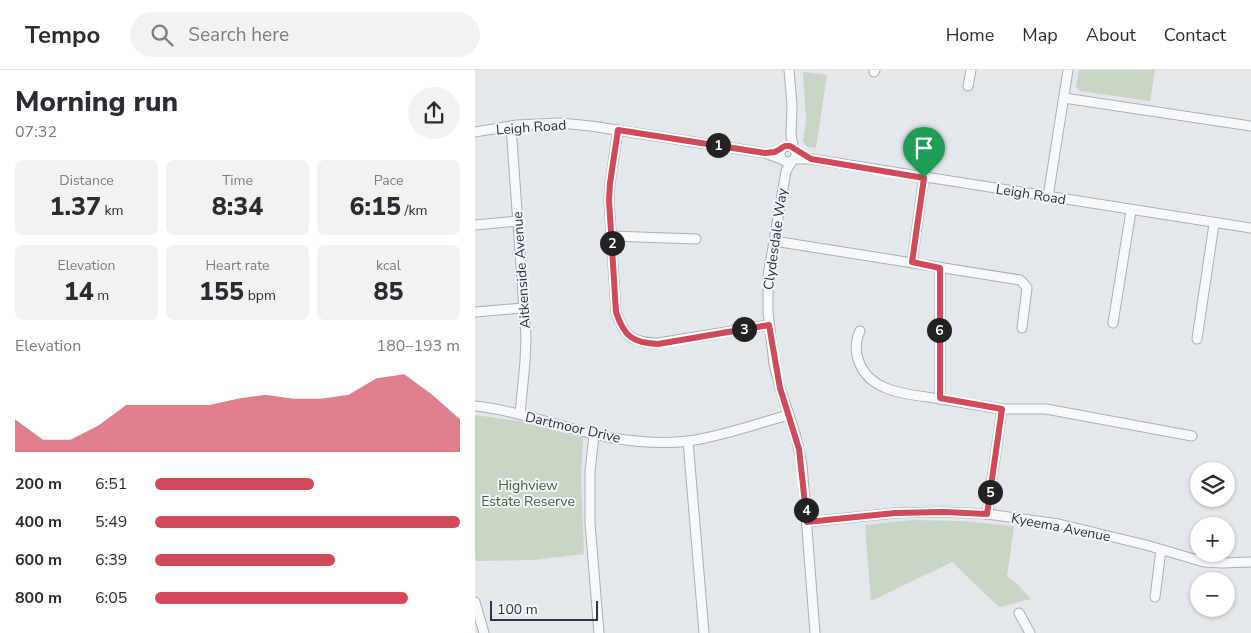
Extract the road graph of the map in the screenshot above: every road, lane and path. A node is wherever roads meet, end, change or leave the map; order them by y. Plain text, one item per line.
1 (789, 70) edge
2 (971, 70) edge
3 (1068, 70) edge
4 (968, 86) dead end
5 (1064, 98) junction
6 (511, 126) junction
7 (1251, 126) edge
8 (618, 130) junction
9 (475, 132) edge
10 (788, 154) junction
11 (924, 178) junction
12 (1048, 197) junction
13 (1131, 211) junction
14 (517, 221) junction
15 (1214, 224) junction
16 (475, 225) edge
17 (1251, 228) edge
18 (611, 236) junction
19 (696, 239) dead end
20 (774, 241) junction
21 (912, 262) junction
22 (940, 268) junction
23 (523, 308) junction
24 (475, 312) edge
25 (1113, 323) dead end
26 (769, 325) junction
27 (1022, 328) dead end
28 (860, 331) dead end
29 (1197, 339) dead end
30 (940, 398) junction
31 (475, 406) edge
32 (1002, 409) junction
33 (520, 414) junction
34 (789, 415) junction
35 (594, 434) junction
36 (1192, 436) dead end
37 (687, 441) junction
38 (987, 514) junction
39 (807, 522) junction
40 (1161, 550) junction
41 (1251, 562) edge
42 (1155, 597) dead end
43 (475, 602) edge
44 (1019, 613) dead end
45 (484, 633) edge
46 (599, 633) edge
47 (704, 633) edge
48 (815, 633) edge
49 (1030, 633) edge

1 - 10 street, Clydesdale Way
2 - 4 street
3 - 5 street
5 - 7 street
5 - 12 street
6 - 8 street, Leigh Road
6 - 9 street, Leigh Road
6 - 14 street, Aitkenside Avenue
8 - 10 street, Leigh Road
8 - 18 street
10 - 11 street, Leigh Road
10 - 20 street, Clydesdale Way
11 - 12 street, Leigh Road
11 - 21 street
12 - 13 street, Leigh Road
13 - 15 street, Leigh Road
13 - 25 street
14 - 16 street
14 - 23 street, Aitkenside Avenue
15 - 17 street, Leigh Road
15 - 29 street
18 - 19 street
18 - 26 street
20 - 21 street
20 - 26 street, Clydesdale Way
21 - 22 street
22 - 27 street
22 - 30 street
23 - 24 street
23 - 33 street, Aitkenside Avenue
26 - 34 street, Clydesdale Way
28 - 30 street
30 - 32 street
31 - 33 street, Dartmoor Drive
32 - 36 street
32 - 38 street
33 - 35 street, Dartmoor Drive
34 - 37 street, Dartmoor Drive
34 - 39 street, Clydesdale Way
35 - 37 street, Dartmoor Drive
35 - 46 street
37 - 47 street
38 - 39 street, Kyeema Avenue
38 - 40 street, Kyeema Avenue
39 - 48 street, Clydesdale Way
40 - 41 street, Kyeema Avenue
40 - 42 street
43 - 45 street
44 - 49 street

